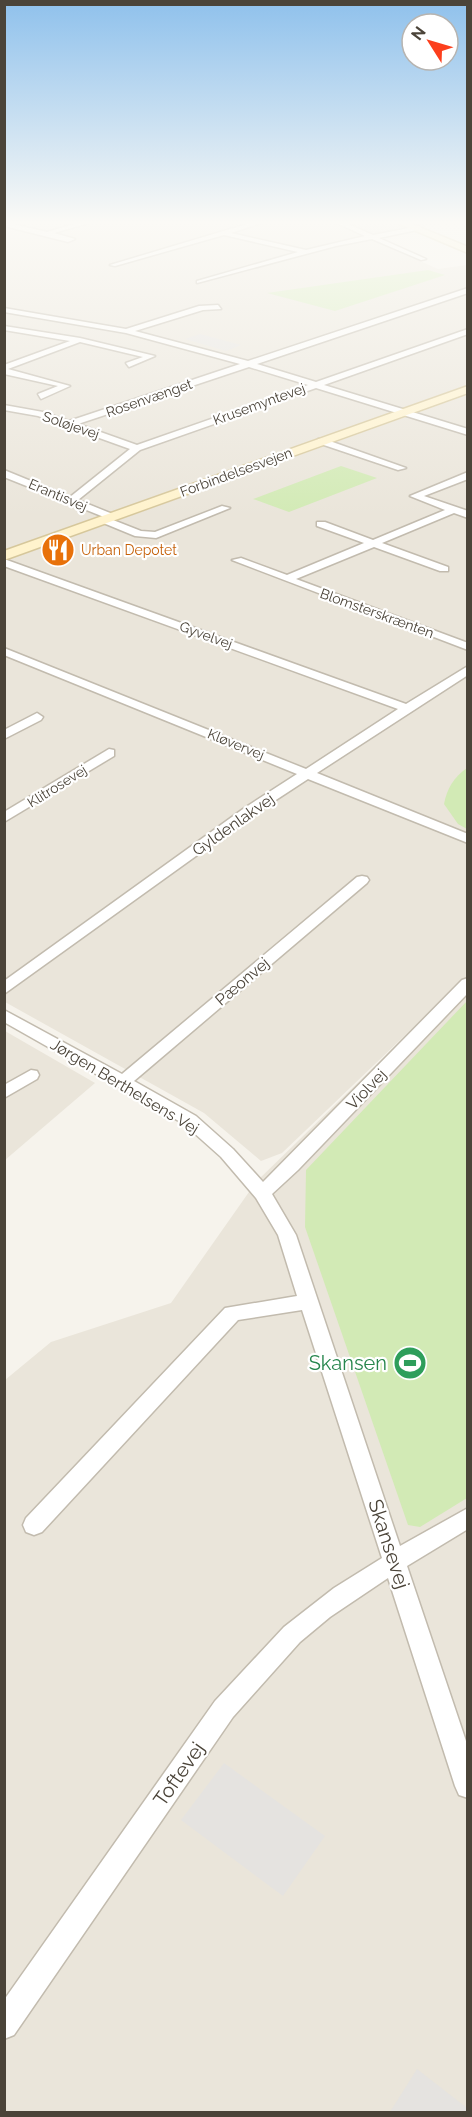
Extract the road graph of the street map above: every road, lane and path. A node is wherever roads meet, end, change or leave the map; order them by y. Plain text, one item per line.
1 (56, 319) edge
2 (166, 319) edge
3 (383, 319) edge
4 (4, 328) edge
5 (110, 328) junction
6 (126, 331) junction
7 (466, 333) edge
8 (80, 340) junction
9 (249, 364) junction
10 (129, 365) dead end
11 (4, 369) edge
12 (315, 384) junction
13 (468, 389) edge
14 (41, 396) dead end
15 (4, 407) edge
16 (404, 412) junction
17 (70, 424) junction
18 (468, 432) edge
19 (321, 441) junction
20 (137, 448) junction
21 (401, 468) dead end
22 (4, 473) edge
23 (468, 475) edge
24 (71, 501) junction
25 (225, 508) dead end
26 (454, 510) junction
27 (468, 514) edge
28 (109, 519) junction
29 (321, 524) dead end
30 (374, 543) junction
31 (4, 556) edge
32 (237, 560) dead end
33 (4, 562) edge
34 (444, 569) dead end
35 (286, 579) junction
36 (468, 647) edge
37 (4, 651) edge
38 (468, 669) edge
39 (407, 708) junction
40 (37, 717) dead end
41 (4, 735) edge
42 (109, 753) dead end
43 (308, 773) junction
44 (4, 818) edge
45 (468, 839) edge
46 (362, 880) dead end
47 (468, 983) edge
48 (4, 989) edge
49 (4, 1015) edge
50 (30, 1075) dead end
51 (123, 1082) junction
52 (4, 1093) edge
53 (262, 1193) junction
54 (309, 1302) junction
55 (468, 1517) edge
56 (34, 1525) dead end
57 (396, 1563) junction
58 (468, 1786) edge
59 (4, 2025) edge

1 - 5 street
2 - 6 street
3 - 9 street, Rosenvænget
4 - 8 street
5 - 6 street
5 - 8 street
6 - 9 street
7 - 12 street, Krusemyntevej
8 - 10 street
8 - 11 street
9 - 12 street
9 - 17 street, Rosenvænget
11 - 14 street
12 - 16 street
12 - 20 street, Krusemyntevej
13 - 16 street, Forbindelsesvejen
15 - 17 street, Soløjevej
16 - 18 street
16 - 19 street, Forbindelsesvejen
17 - 20 street, Soløjevej
19 - 21 street
19 - 28 street, Forbindelsesvejen
20 - 24 street, Krusemyntevej
22 - 24 street, Erantisvej
23 - 26 street
24 - 28 street, Erantisvej
25 - 28 street, Erantisvej
26 - 27 street
26 - 30 street, Blomsterskrænten
28 - 31 street, Forbindelsesvejen
29 - 30 street
30 - 34 street
30 - 35 street, Blomsterskrænten
32 - 35 street, Blomsterskrænten
33 - 39 street, Gyvelvej
35 - 36 street, Blomsterskrænten
37 - 43 street, Kløvervej
38 - 39 street, Gyldenlakvej
39 - 43 street, Gyldenlakvej
40 - 41 street
42 - 44 street, Klitrosevej
43 - 45 street, Kløvervej
43 - 48 street, Gyldenlakvej
46 - 51 street, Pæonvej
47 - 53 street, Violvej
49 - 51 street, Jørgen Berthelsens Vej
50 - 52 street
51 - 53 street, Jørgen Berthelsens Vej
53 - 54 street, Skansevej
54 - 56 street
54 - 57 street, Skansevej
55 - 57 street, Toftevej
57 - 58 street, Skansevej
57 - 59 street, Toftevej

